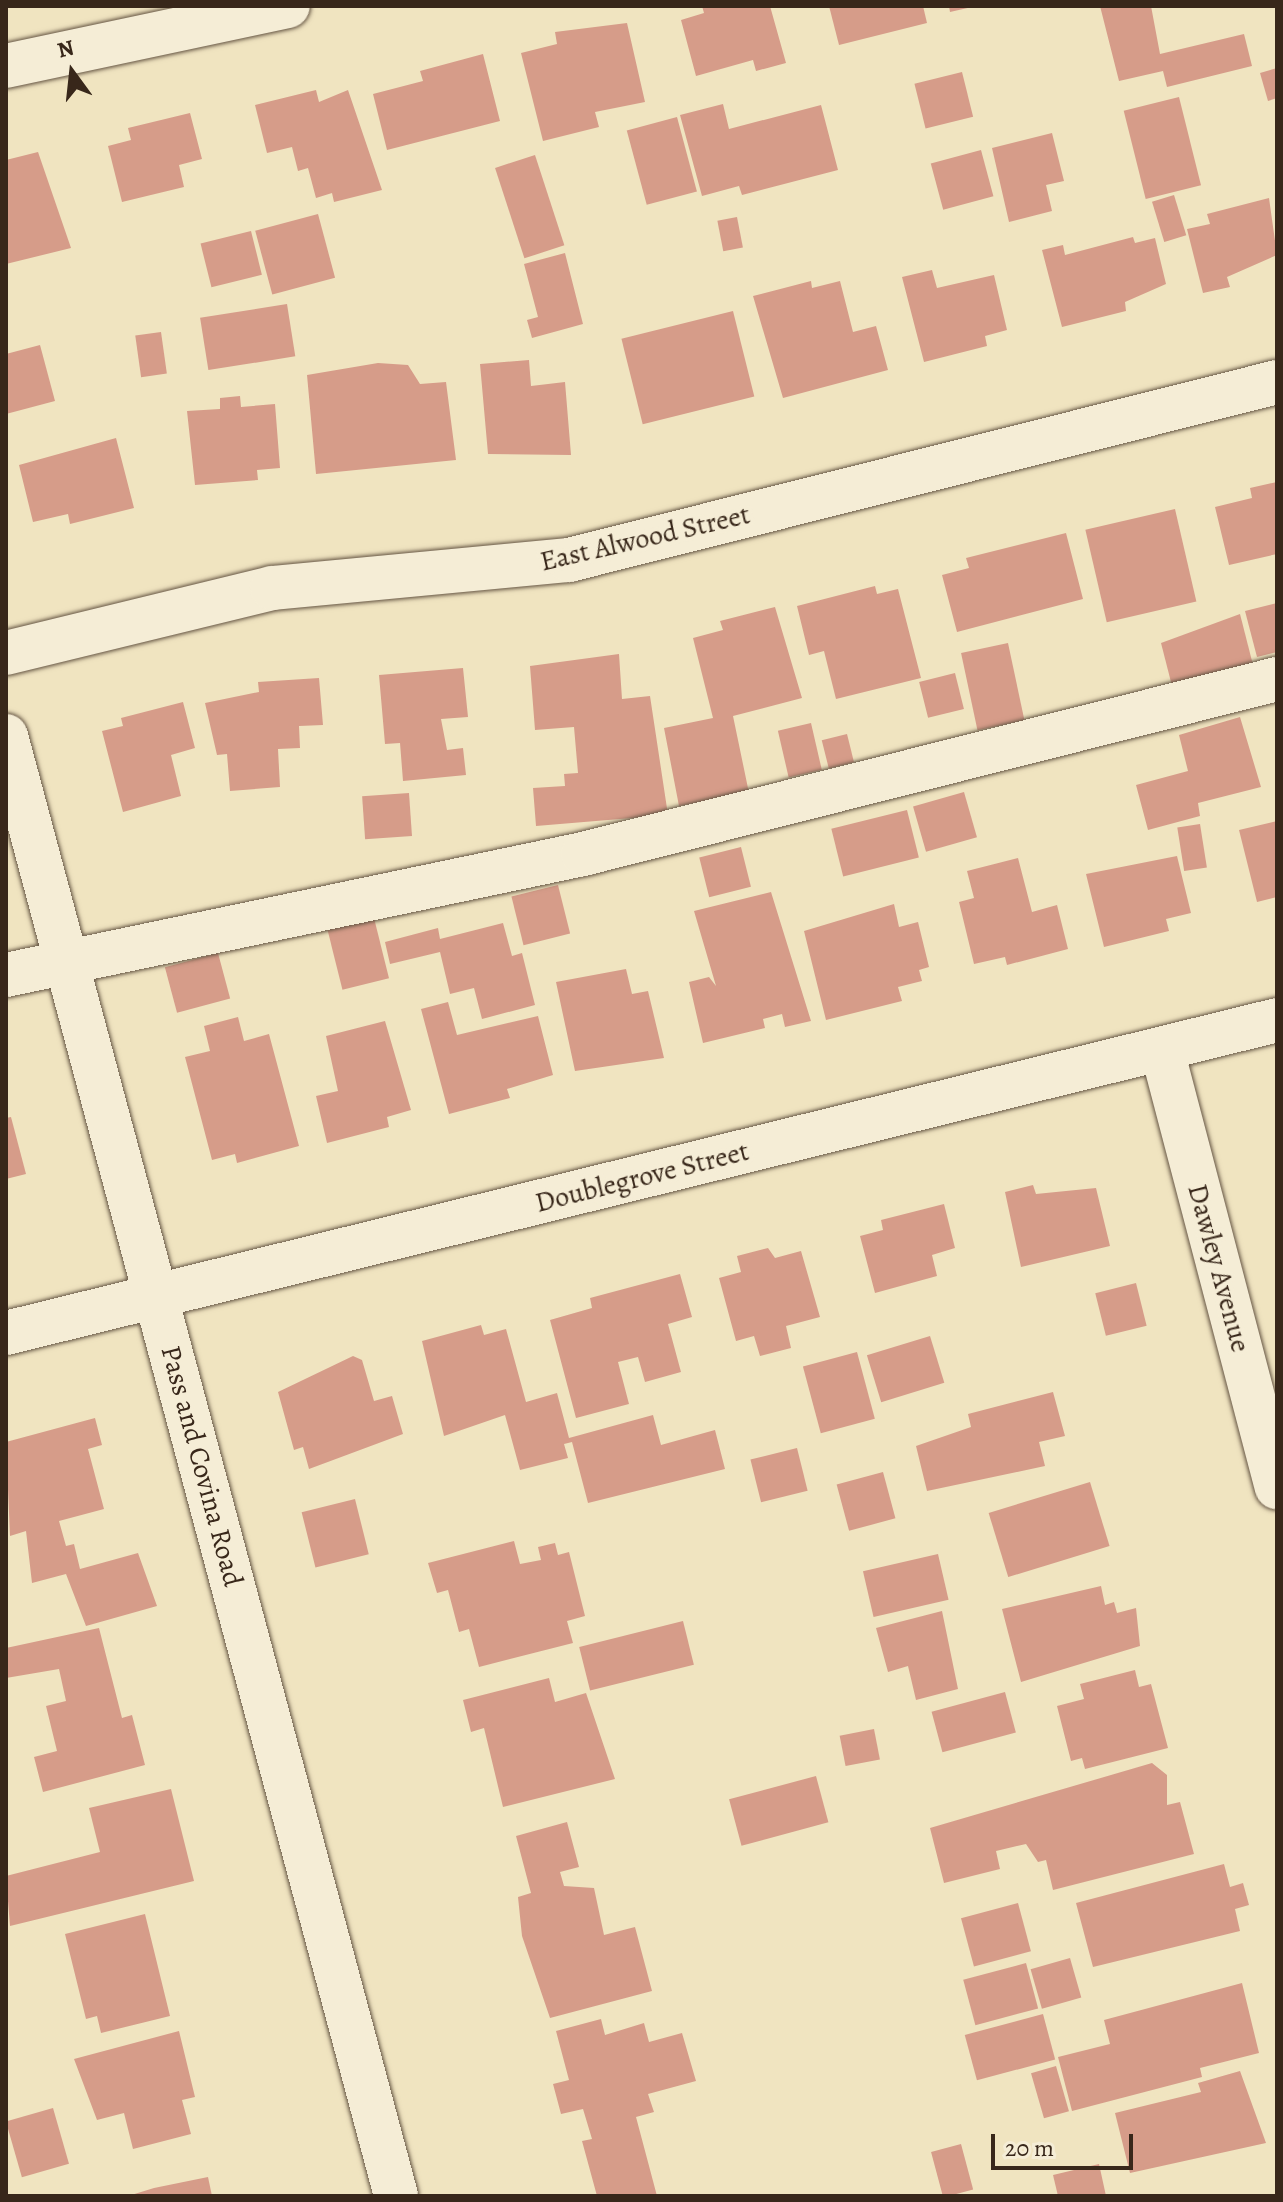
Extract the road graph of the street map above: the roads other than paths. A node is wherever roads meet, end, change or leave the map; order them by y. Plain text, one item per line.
1 (288, 6) edge
2 (6, 66) edge
3 (1277, 382) edge
4 (6, 653) edge
5 (1277, 679) edge
6 (6, 736) edge
7 (66, 959) junction
8 (6, 975) edge
9 (1277, 1020) edge
10 (1162, 1050) junction
11 (157, 1297) junction
12 (6, 1333) edge
13 (1277, 1487) edge
14 (396, 2196) edge

1 - 2 street
3 - 4 street, East Alwood Street
5 - 7 street
6 - 7 street, Pass and Covina Road
7 - 8 street
7 - 11 street, Pass and Covina Road
9 - 10 street, Doublegrove Street
10 - 11 street, Doublegrove Street
10 - 13 street, Dawley Avenue
11 - 12 street, Doublegrove Street
11 - 14 street, Pass and Covina Road

